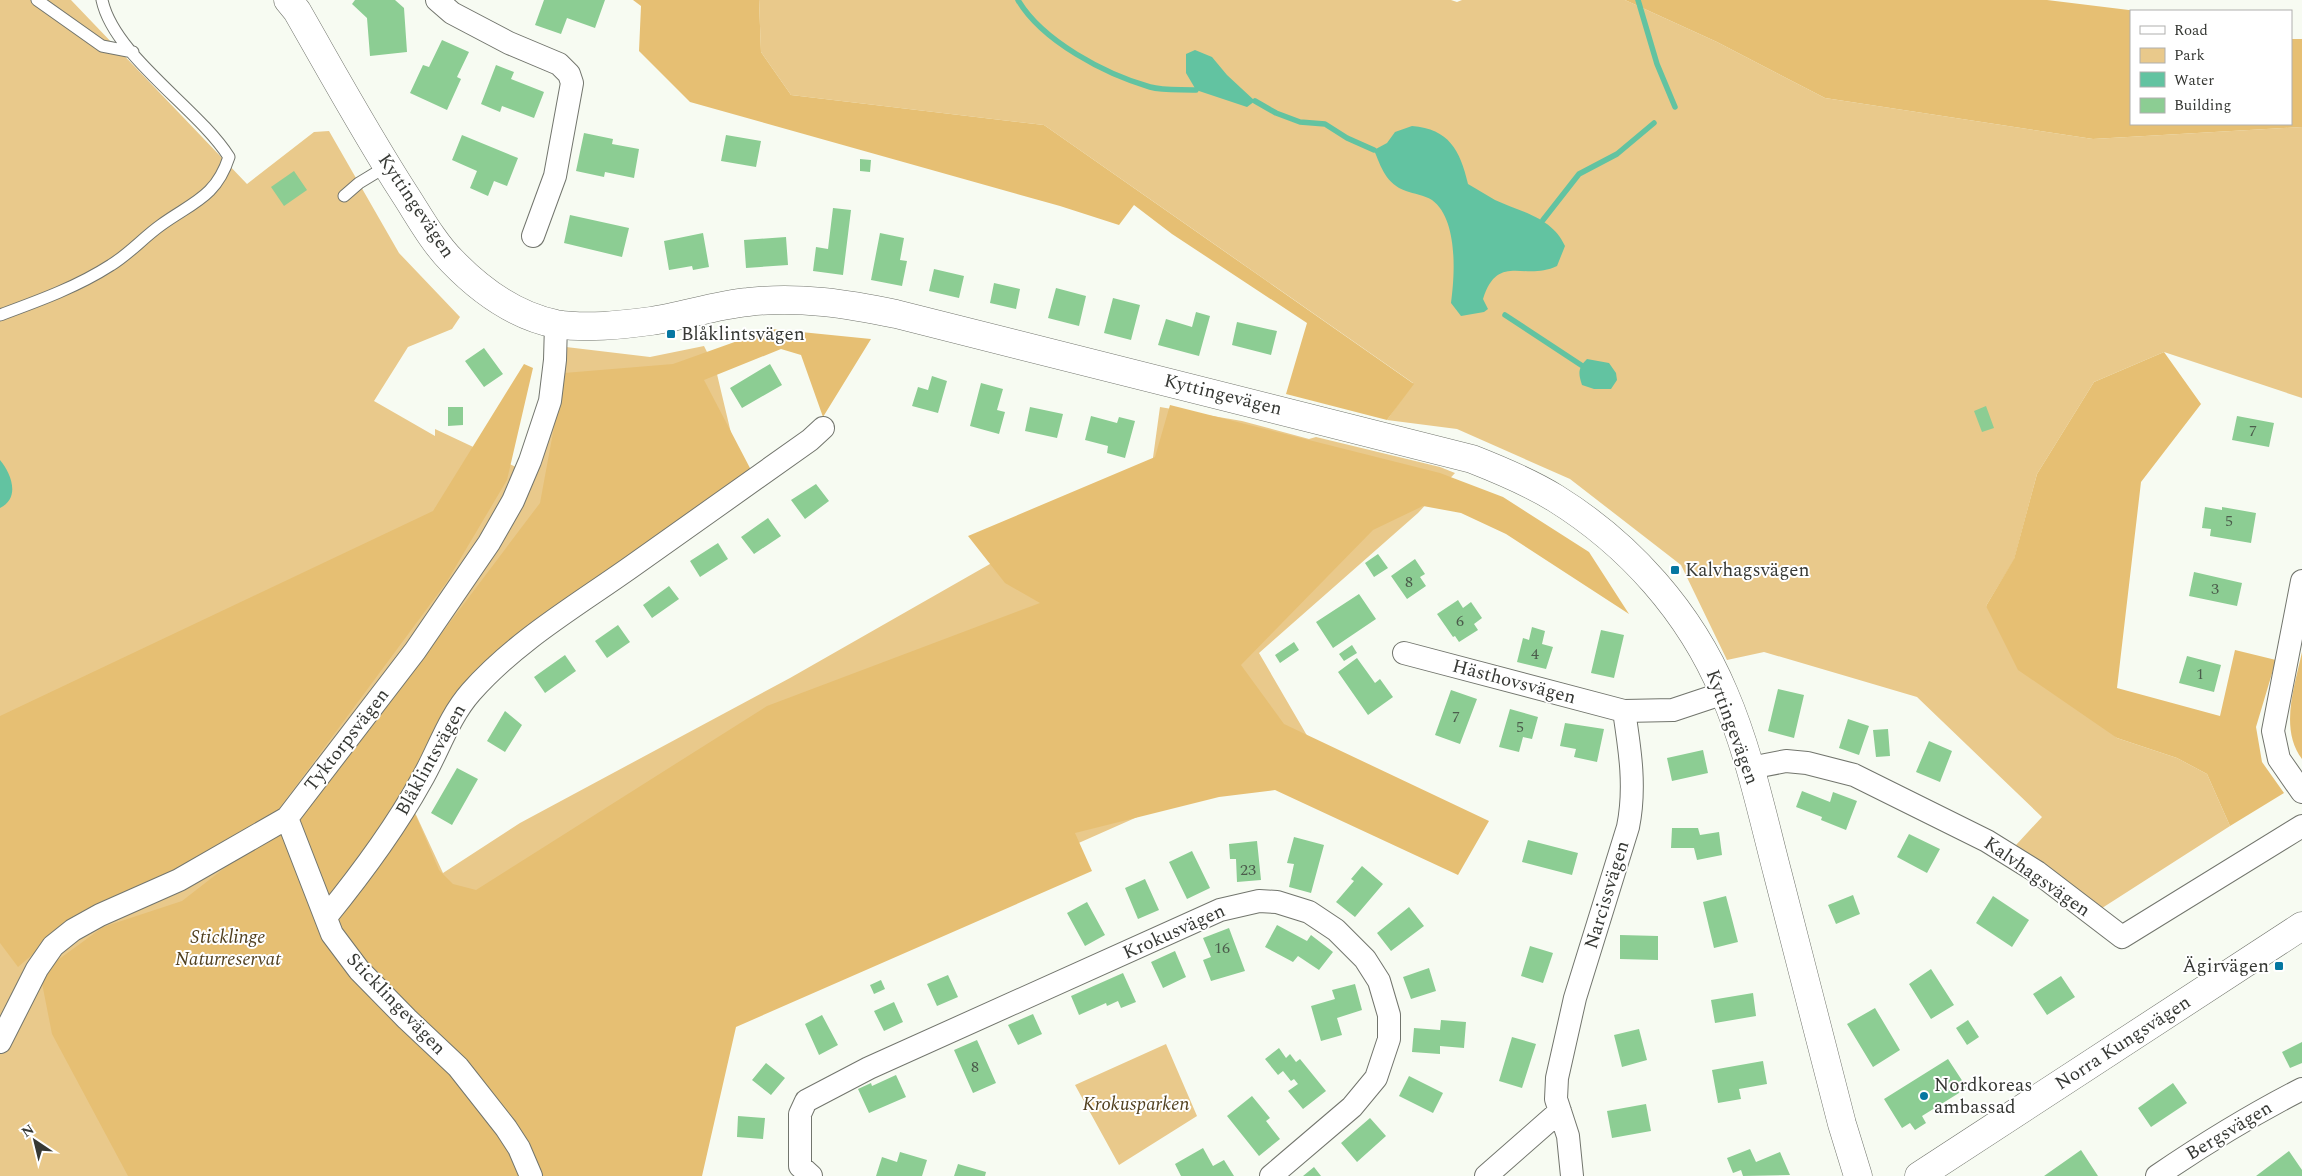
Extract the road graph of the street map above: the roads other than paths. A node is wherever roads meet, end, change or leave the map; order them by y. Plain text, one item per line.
1 (37, 0) edge
2 (102, 0) edge
3 (437, 0) edge
4 (299, 4) edge
5 (132, 52) junction
6 (387, 166) junction
7 (344, 196) dead end
8 (533, 236) dead end
9 (0, 315) edge
10 (556, 324) junction
11 (823, 428) dead end
12 (2302, 581) edge
13 (1404, 654) dead end
14 (1724, 693) junction
15 (1624, 711) junction
16 (1750, 768) junction
17 (2302, 792) edge
18 (287, 818) junction
19 (2302, 826) edge
20 (326, 917) junction
21 (2302, 926) edge
22 (0, 1042) edge
23 (2302, 1089) edge
24 (1560, 1112) junction
25 (531, 1176) edge
26 (811, 1176) edge
27 (1272, 1176) edge
28 (1486, 1176) edge
29 (1572, 1176) edge
30 (1858, 1176) edge
31 (1919, 1176) edge
32 (2157, 1176) edge

1 - 5 lane
2 - 5 lane
3 - 8 street
4 - 6 street, Kyttingevägen
5 - 9 lane
6 - 7 lane
6 - 10 street, Kyttingevägen
10 - 14 street, Kyttingevägen
10 - 18 street, Tyktorpsvägen
11 - 20 street, Blåklintsvägen
12 - 17 street
13 - 15 street, Hästhovsvägen
14 - 15 street
14 - 16 street, Kyttingevägen
15 - 24 street, Narcissvägen
16 - 19 street, Kalvhagsvägen
16 - 30 street, Kyttingevägen
18 - 20 street, Sticklingevägen
18 - 22 street, Tyktorpsvägen
20 - 25 street, Sticklingevägen
21 - 31 street, Norra Kungsvägen
23 - 32 street, Bergsvägen
24 - 28 street
24 - 29 street, Narcissvägen
26 - 27 street, Krokusvägen

